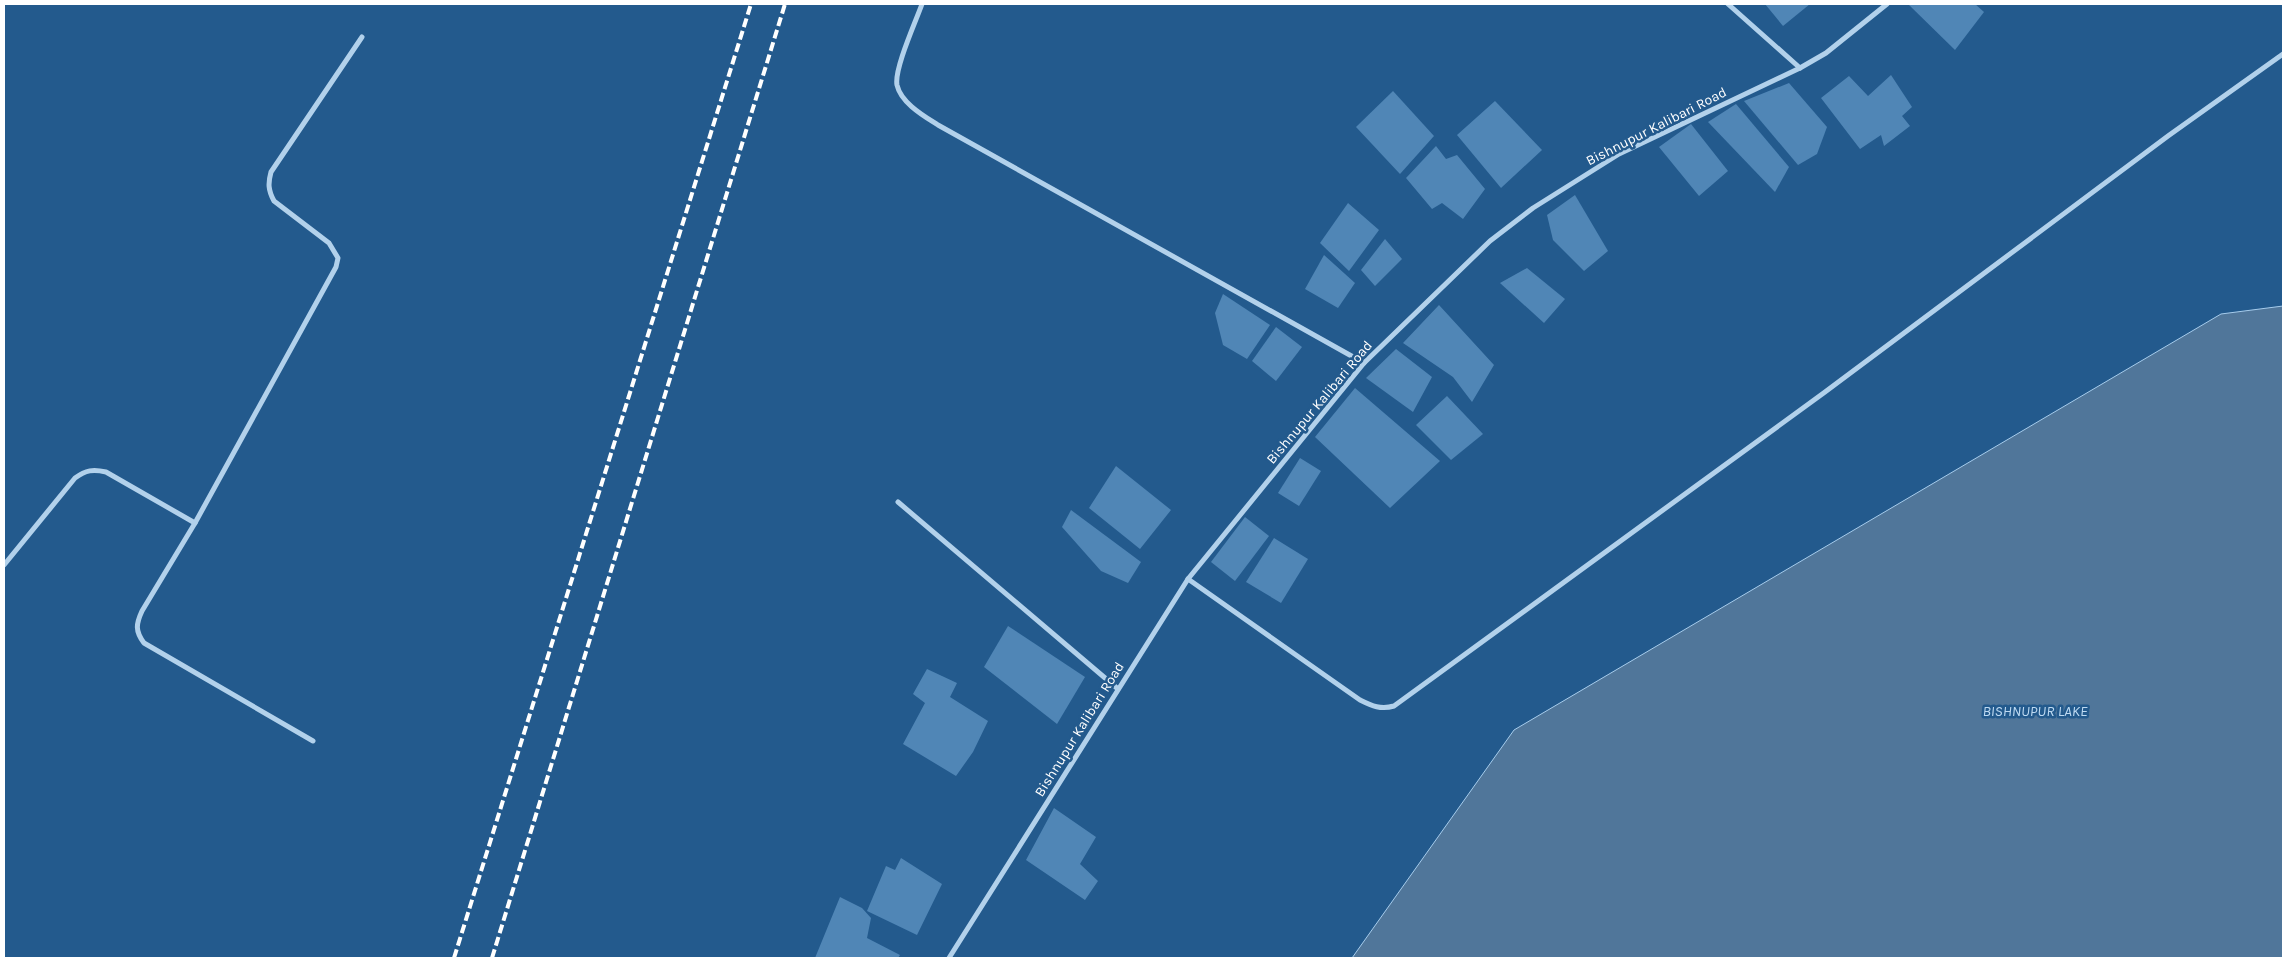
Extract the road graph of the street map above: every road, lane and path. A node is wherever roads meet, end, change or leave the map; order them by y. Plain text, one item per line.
1 (922, 4) edge
2 (1728, 4) edge
3 (1887, 4) edge
4 (362, 37) dead end
5 (2283, 54) edge
6 (1800, 68) junction
7 (1364, 362) junction
8 (898, 502) dead end
9 (195, 523) junction
10 (4, 565) edge
11 (1188, 579) junction
12 (1118, 689) junction
13 (313, 741) dead end
14 (949, 958) edge

1 - 7 street
2 - 6 street
3 - 6 street, Bishnupur Kalibari Road
4 - 9 street
5 - 11 street
6 - 7 street, Bishnupur Kalibari Road
7 - 11 street, Bishnupur Kalibari Road
8 - 12 street
9 - 10 street
9 - 13 street
11 - 12 street, Bishnupur Kalibari Road
12 - 14 street, Bishnupur Kalibari Road

